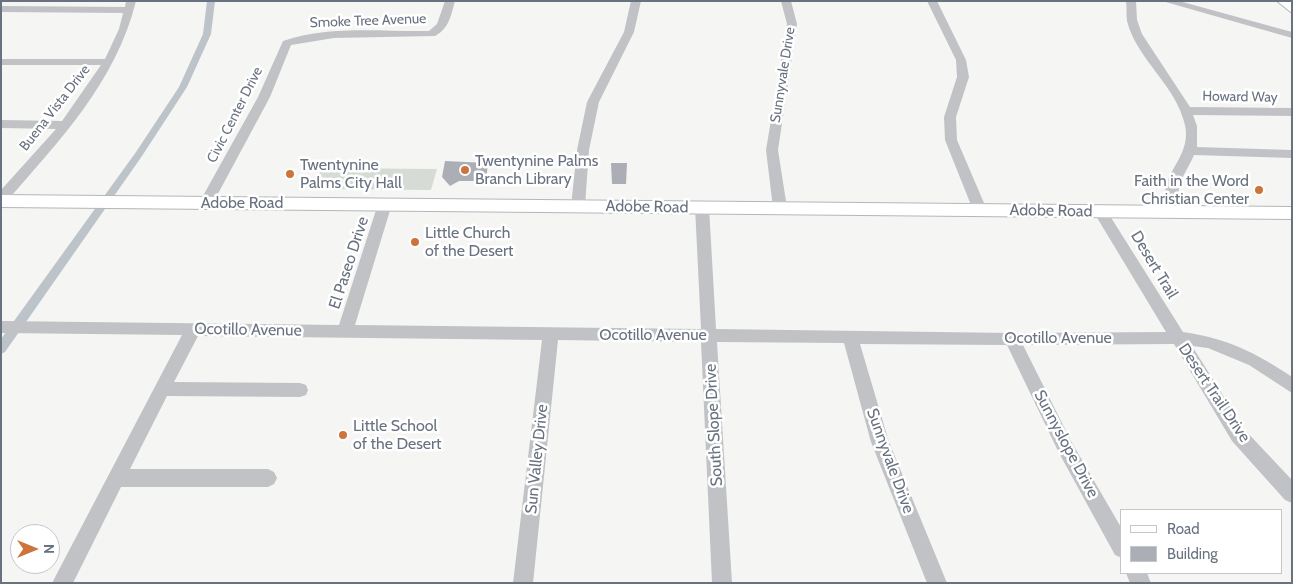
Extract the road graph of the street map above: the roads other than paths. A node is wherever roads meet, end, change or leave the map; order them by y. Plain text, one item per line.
1 (450, 1) edge
2 (636, 1) edge
3 (786, 1) edge
4 (932, 1) edge
5 (1132, 1) edge
6 (1167, 1) edge
7 (1283, 1) edge
8 (130, 6) edge
9 (1292, 9) edge
10 (1, 10) edge
11 (1292, 35) edge
12 (292, 40) joint
13 (1, 62) edge
14 (108, 62) junction
15 (1188, 111) junction
16 (1292, 112) edge
17 (1, 124) edge
18 (64, 125) junction
19 (1191, 151) junction
20 (1292, 154) edge
21 (1, 200) edge
22 (206, 203) junction
23 (385, 204) junction
24 (578, 206) junction
25 (702, 207) junction
26 (780, 208) junction
27 (980, 210) junction
28 (1100, 211) junction
29 (1177, 212) junction
30 (1292, 213) edge
31 (1, 327) edge
32 (193, 330) junction
33 (345, 331) junction
34 (551, 334) junction
35 (709, 335) junction
36 (850, 336) junction
37 (1177, 338) junction
38 (1012, 339) junction
39 (1292, 386) edge
40 (162, 389) junction
41 (300, 390) dead end
42 (117, 478) junction
43 (268, 478) dead end
44 (1292, 494) edge
45 (1120, 544) edge
46 (62, 583) edge
47 (523, 583) edge
48 (722, 583) edge
49 (937, 583) edge

1 - 12 street, Smoke Tree Avenue
2 - 24 street
3 - 26 street, Sunnyvale Drive
4 - 27 street
5 - 15 street
6 - 11 street
7 - 9 main road
8 - 10 street
8 - 14 street, Buena Vista Drive
12 - 22 street, Civic Center Drive
13 - 14 street
14 - 18 street, Buena Vista Drive
15 - 16 street, Howard Way
15 - 19 street
17 - 18 street
18 - 21 street, Buena Vista Drive
19 - 20 street
19 - 29 street
21 - 22 main road, Adobe Road
22 - 23 main road, Adobe Road
23 - 24 main road, Adobe Road
23 - 33 street, El Paseo Drive
24 - 25 main road, Adobe Road
25 - 26 main road, Adobe Road
25 - 35 street, South Slope Drive
26 - 27 main road, Adobe Road
27 - 28 main road, Adobe Road
28 - 29 main road, Adobe Road
28 - 37 street, Desert Trail
29 - 30 main road, Adobe Road
31 - 32 street, Ocotillo Avenue
32 - 33 street, Ocotillo Avenue
32 - 40 street
33 - 34 street, Ocotillo Avenue
34 - 35 street, Ocotillo Avenue
34 - 47 street, Sun Valley Drive
35 - 36 street, Ocotillo Avenue
35 - 48 street, South Slope Drive
36 - 38 street, Ocotillo Avenue
36 - 49 street, Sunnyvale Drive
37 - 38 street, Ocotillo Avenue
37 - 39 street, Ocotillo Avenue
37 - 44 street, Desert Trail Drive
38 - 45 street, Sunnyslope Drive
40 - 41 street
40 - 42 street
42 - 43 street
42 - 46 street

